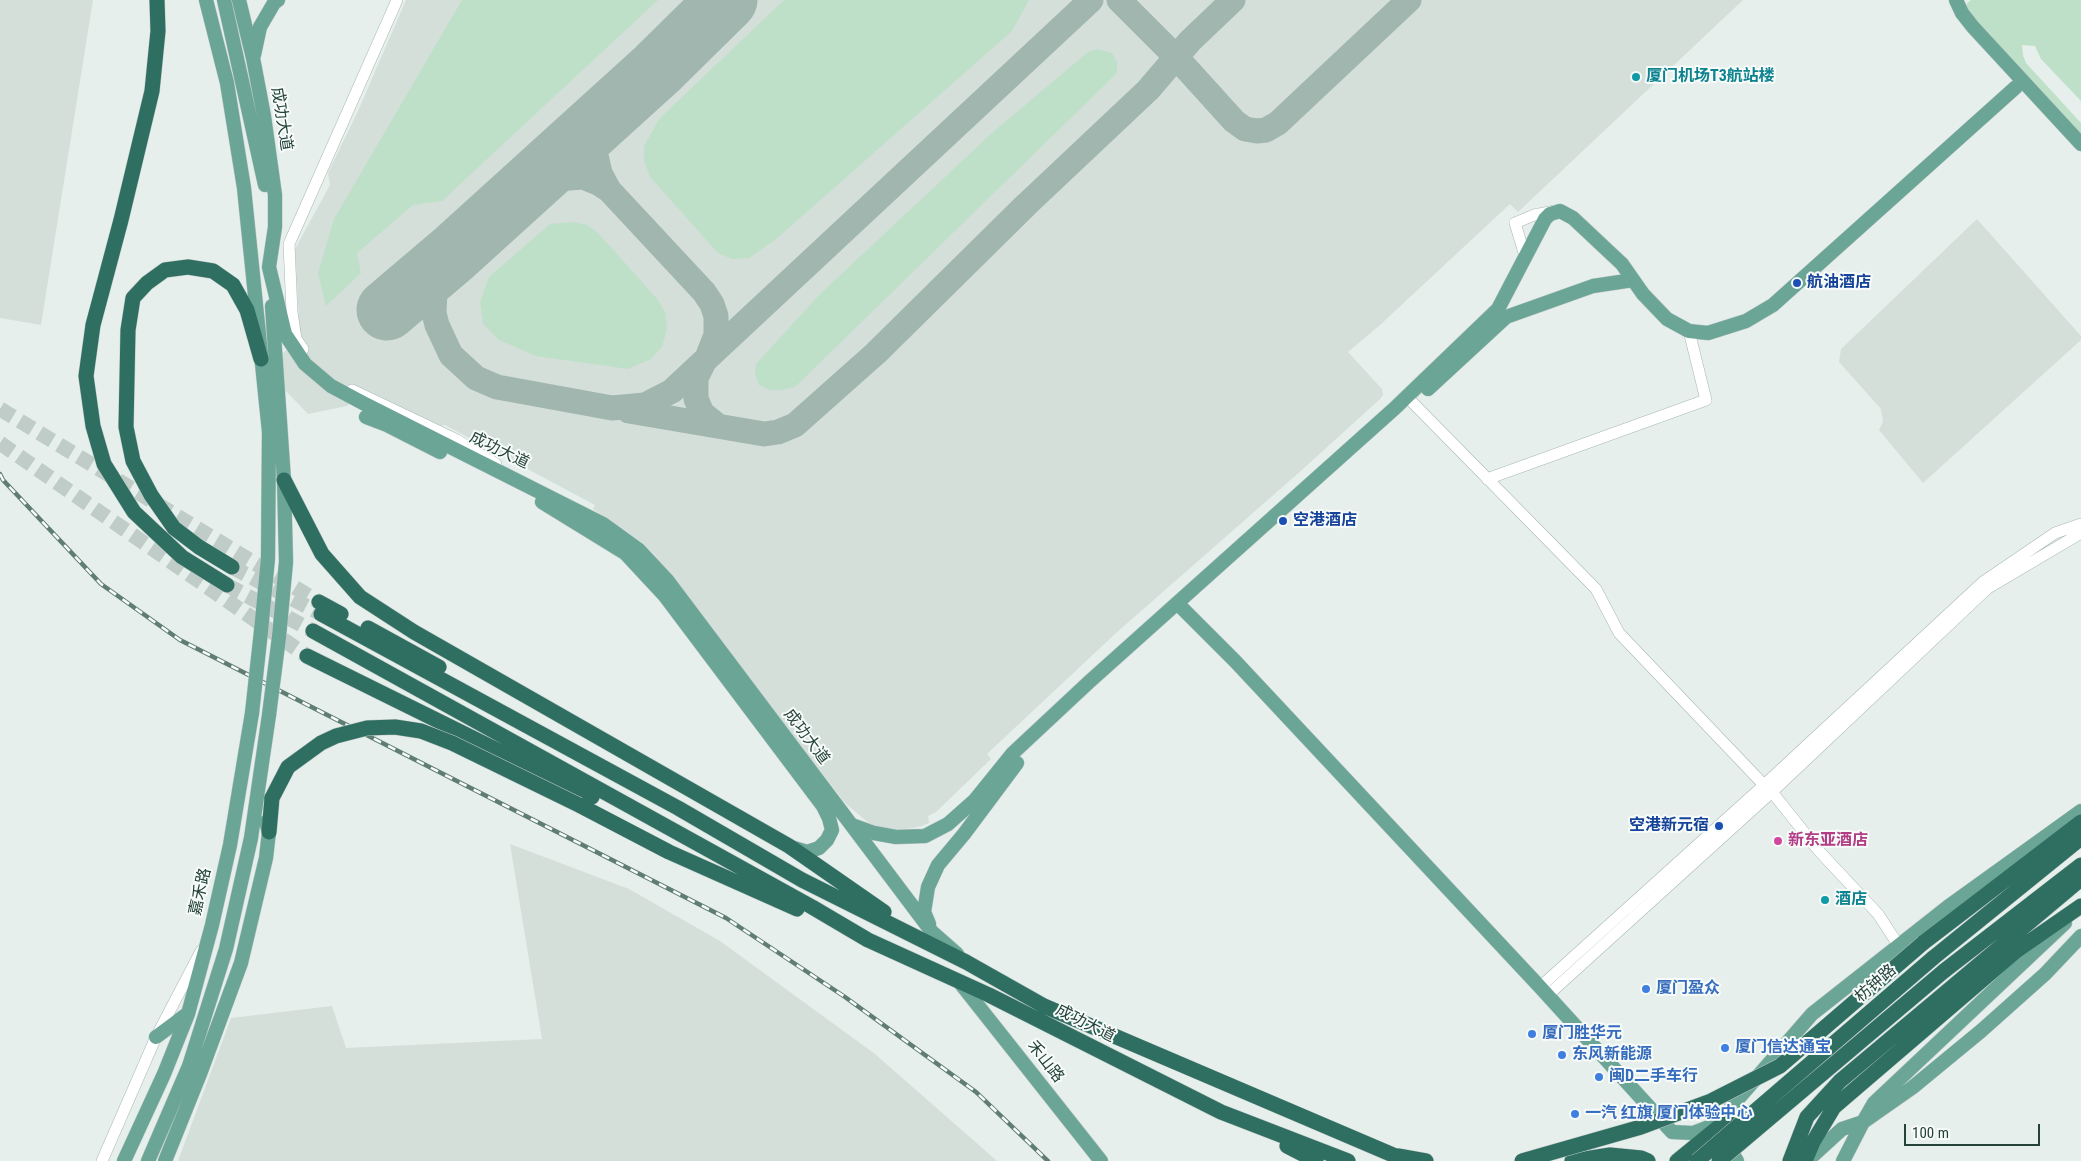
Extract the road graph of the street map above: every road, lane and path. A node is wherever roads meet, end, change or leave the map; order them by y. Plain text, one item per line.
1 (157, 0) edge
2 (206, 0) edge
3 (224, 0) edge
4 (239, 0) edge
5 (278, 0) edge
6 (397, 0) edge
7 (1956, 0) edge
8 (253, 58) junction
9 (2016, 87) dead end
10 (2081, 144) edge
11 (1555, 211) junction
12 (1525, 256) junction
13 (269, 267) junction
14 (1633, 280) junction
15 (1689, 331) junction
16 (261, 359) junction
17 (1413, 404) junction
18 (366, 417) dead end
19 (1487, 479) junction
20 (284, 480) junction
21 (538, 490) junction
22 (2081, 524) edge
23 (2081, 533) edge
24 (232, 567) tunnel mouth
25 (227, 585) tunnel mouth
26 (1181, 607) junction
27 (320, 608) tunnel mouth
28 (313, 631) tunnel mouth
29 (307, 656) tunnel mouth
30 (1768, 788) junction
31 (265, 797) junction
32 (2081, 812) edge
33 (2081, 822) edge
34 (852, 825) junction
35 (269, 832) joint
36 (2081, 838) edge
37 (789, 846) junction
38 (2081, 865) edge
39 (2081, 879) edge
40 (812, 906) junction
41 (2081, 907) edge
42 (2081, 936) edge
43 (209, 937) junction
44 (930, 938) junction
45 (868, 940) junction
46 (1899, 946) junction
47 (238, 969) junction
48 (961, 984) junction
49 (215, 985) junction
50 (1544, 991) junction
51 (188, 1014) junction
52 (156, 1036) junction
53 (1221, 1112) junction
54 (1727, 1120) junction
55 (1863, 1122) junction
56 (1401, 1158) edge
57 (102, 1161) edge
58 (124, 1161) edge
59 (148, 1161) edge
60 (165, 1161) edge
61 (1101, 1161) edge
62 (1316, 1161) edge
63 (1348, 1161) edge
64 (1426, 1161) edge
65 (1522, 1161) edge
66 (1572, 1161) edge
67 (1648, 1161) edge
68 (1677, 1161) edge
69 (1698, 1161) edge
70 (1719, 1161) edge
71 (1737, 1161) edge
72 (1790, 1161) edge
73 (1806, 1161) edge
74 (1843, 1161) edge

1 - 25 highway
2 - 16 main road, 嘉禾路
3 - 13 main road
4 - 8 main road, 成功大道
5 - 8 main road
6 - 21 street
7 - 10 main road
8 - 13 main road, 成功大道
9 - 15 main road
11 - 12 main road
11 - 12 street
11 - 14 main road
12 - 26 main road
13 - 20 main road
13 - 21 main road, 成功大道
14 - 15 main road
14 - 17 main road
15 - 19 street
16 - 24 highway
16 - 43 main road, 嘉禾路, bridge
17 - 19 street
17 - 26 main road
18 - 37 main road, 成功大道
19 - 30 street
20 - 31 main road, bridge
20 - 37 highway, 成功大道
21 - 34 main road, 成功大道
22 - 30 street
23 - 30 street
26 - 34 main road
26 - 44 main road
26 - 50 main road
27 - 44 highway, 成功大道
28 - 40 highway, 成功大道
29 - 40 highway
30 - 46 street
30 - 50 street
31 - 35 highway
31 - 45 highway, bridge
31 - 49 main road
32 - 46 main road
33 - 65 highway, bridge
34 - 44 main road, 成功大道
35 - 47 main road
36 - 69 highway, 枋钟路, bridge
37 - 44 highway, 成功大道
38 - 70 highway, bridge
39 - 72 highway
40 - 45 highway, 成功大道
41 - 55 main road
41 - 73 highway
42 - 55 main road
43 - 51 main road, 嘉禾路
43 - 52 street
44 - 56 highway, 成功大道
45 - 48 highway, 成功大道
46 - 54 main road
47 - 49 main road
47 - 60 main road
48 - 53 highway, 成功大道
48 - 61 main road, 禾山路
49 - 59 main road
50 - 54 main road
51 - 52 main road
51 - 58 main road, 嘉禾路
52 - 57 street
53 - 62 highway
53 - 63 highway, 成功大道
54 - 68 highway
54 - 71 main road
55 - 73 main road
55 - 74 main road
56 - 64 highway, 成功大道
66 - 67 highway

